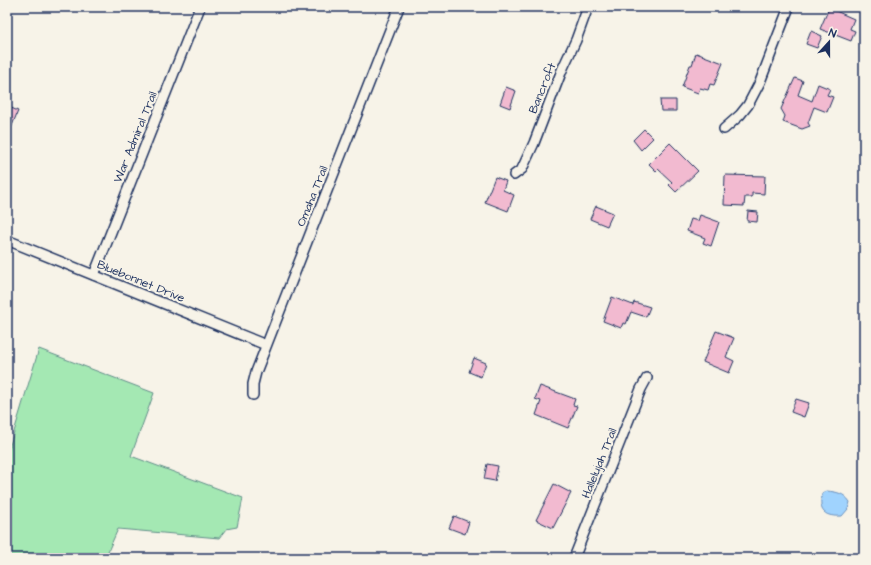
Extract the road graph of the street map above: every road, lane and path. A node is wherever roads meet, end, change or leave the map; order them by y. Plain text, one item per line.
1 (200, 7) edge
2 (400, 7) edge
3 (588, 7) edge
4 (789, 7) edge
5 (724, 129) dead end
6 (514, 175) dead end
7 (7, 240) edge
8 (94, 275) junction
9 (266, 344) junction
10 (647, 378) dead end
11 (253, 395) dead end
12 (574, 558) edge

1 - 8 street, War Admiral Trail
2 - 9 street, Omaha Trail
3 - 6 street, Bancroft
4 - 5 street
7 - 8 street, Bluebonnet Drive
8 - 9 street, Bluebonnet Drive
9 - 11 street, Omaha Trail
10 - 12 street, Hallelujah Trail

